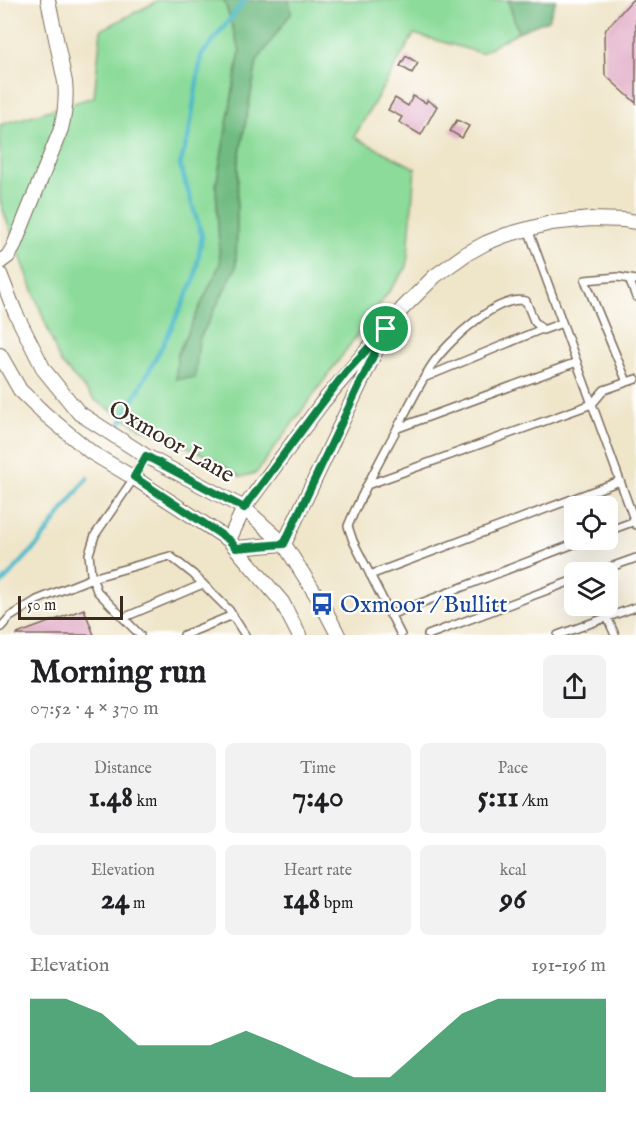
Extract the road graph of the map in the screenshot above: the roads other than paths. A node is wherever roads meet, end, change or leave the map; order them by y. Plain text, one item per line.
1 (48, 0) edge
2 (636, 222) edge
3 (528, 228) junction
4 (0, 262) edge
5 (0, 274) edge
6 (633, 280) edge
7 (636, 297) edge
8 (562, 323) junction
9 (386, 329) junction
10 (542, 329) junction
11 (0, 355) edge
12 (577, 362) junction
13 (426, 377) junction
14 (636, 379) edge
15 (627, 382) junction
16 (592, 404) junction
17 (398, 428) junction
18 (146, 456) junction
19 (134, 477) junction
20 (620, 481) junction
21 (367, 486) junction
22 (244, 508) junction
23 (635, 523) edge
24 (618, 528) edge
25 (232, 544) junction
26 (284, 544) junction
27 (564, 548) edge
28 (636, 558) edge
29 (618, 564) edge
30 (370, 575) junction
31 (93, 578) junction
32 (203, 584) junction
33 (564, 584) edge
34 (636, 607) edge
35 (233, 615) junction
36 (390, 615) junction
37 (607, 617) junction
38 (123, 618) junction
39 (0, 628) edge
40 (570, 633) edge
41 (140, 635) edge
42 (184, 635) edge
43 (245, 635) edge
44 (299, 635) edge
45 (338, 635) edge
46 (401, 635) edge
47 (429, 635) edge
48 (558, 635) edge
49 (615, 635) edge

1 - 4 street
2 - 3 street
3 - 8 lane
3 - 9 street
5 - 18 street, Oxmoor Lane
6 - 7 lane
6 - 15 lane
8 - 10 lane
8 - 12 lane
9 - 22 street
9 - 26 street
10 - 13 lane
10 - 13 lane
11 - 19 street, Oxmoor Lane
12 - 16 lane
12 - 17 lane
13 - 17 lane
14 - 15 lane
15 - 16 lane
16 - 20 lane
16 - 21 lane
17 - 21 lane
18 - 19 lane
18 - 22 street, Oxmoor Lane
19 - 25 street, Oxmoor Lane
19 - 31 lane
20 - 23 lane
20 - 30 lane
21 - 30 lane
22 - 25 street
22 - 26 street, Oxmoor Lane
23 - 24 lane
25 - 26 street
25 - 44 street, Oxmoor Lane
26 - 45 street, Oxmoor Lane
27 - 36 lane
28 - 29 lane
30 - 36 lane
31 - 32 lane
31 - 38 lane
31 - 39 lane
32 - 35 lane
32 - 38 lane
33 - 47 lane
34 - 37 lane
35 - 42 lane
35 - 43 lane
36 - 46 lane
37 - 40 lane
37 - 49 lane
38 - 41 lane
40 - 48 lane

